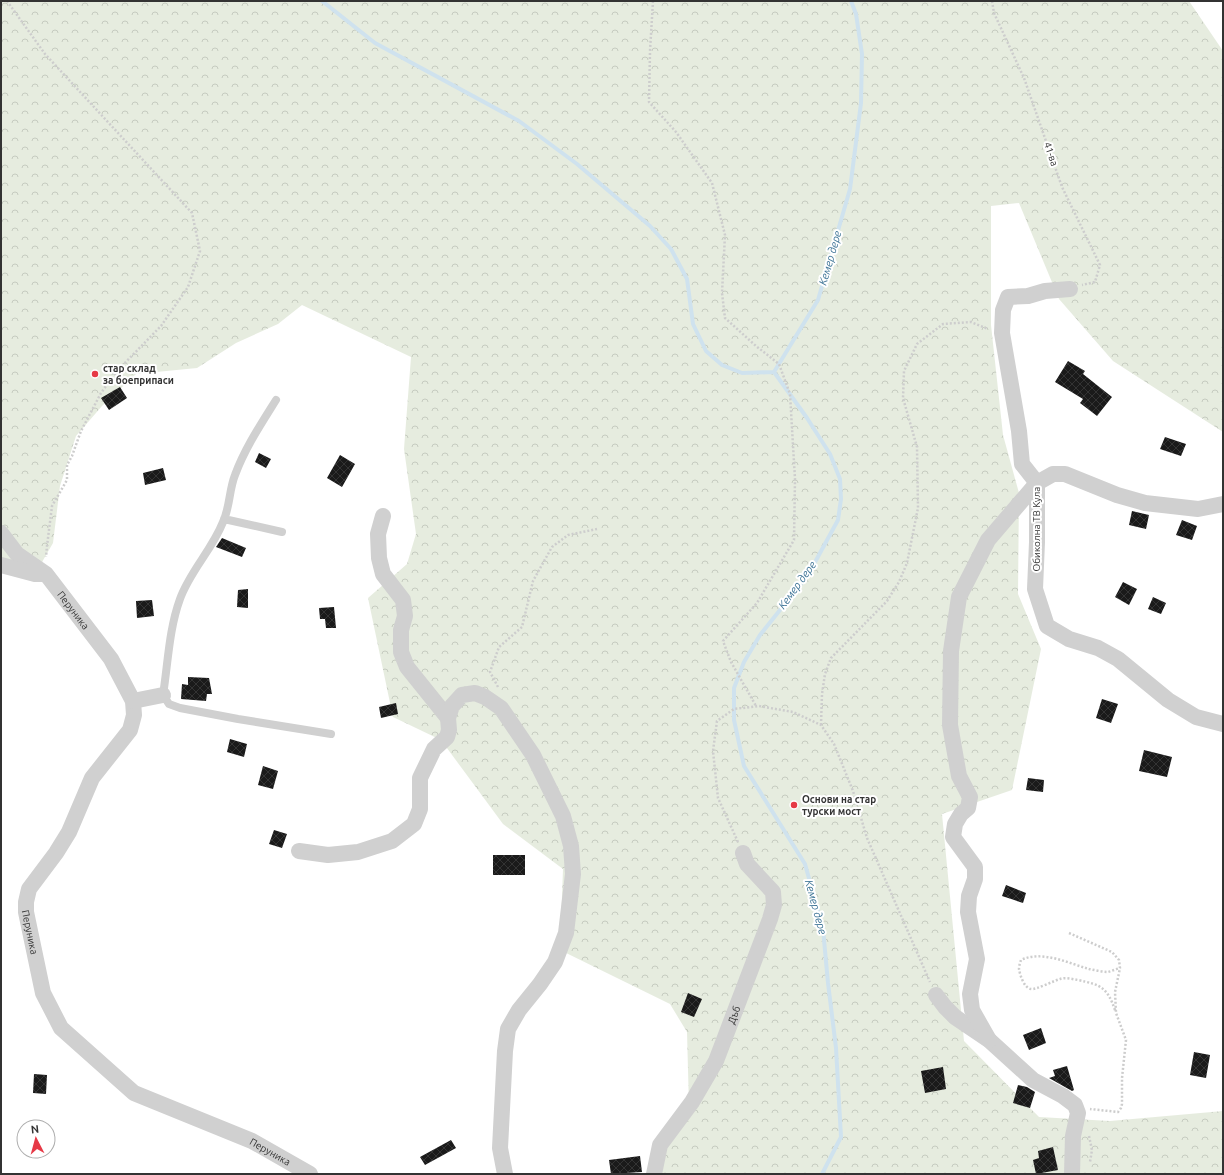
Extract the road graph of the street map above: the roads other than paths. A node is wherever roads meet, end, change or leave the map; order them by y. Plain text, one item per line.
1 (1070, 289) road end
2 (276, 400) dead end
3 (1037, 483) junction
4 (1223, 504) edge
5 (382, 516) dead end
6 (224, 520) junction
7 (282, 532) dead end
8 (1, 533) edge
9 (1, 565) edge
10 (46, 574) junction
11 (163, 695) junction
12 (133, 701) junction
13 (448, 718) junction
14 (1223, 724) edge
15 (331, 734) dead end
16 (299, 851) dead end
17 (743, 853) road end
18 (936, 995) road end
19 (989, 1040) junction
20 (310, 1174) edge
21 (506, 1174) edge
22 (654, 1174) edge
23 (1072, 1174) edge

1 - 3 street, Обиколна ТВ Кула
2 - 6 lane
3 - 4 street
3 - 14 street, Обиколна ТВ Кула
3 - 19 street
5 - 13 street
6 - 7 lane
6 - 11 lane
8 - 10 street, Перуника
9 - 10 street
10 - 12 street, Перуника
11 - 12 street
11 - 15 lane
12 - 20 street, Перуника
13 - 16 street
13 - 21 street
17 - 22 street, Дъб
18 - 19 street
19 - 23 street

